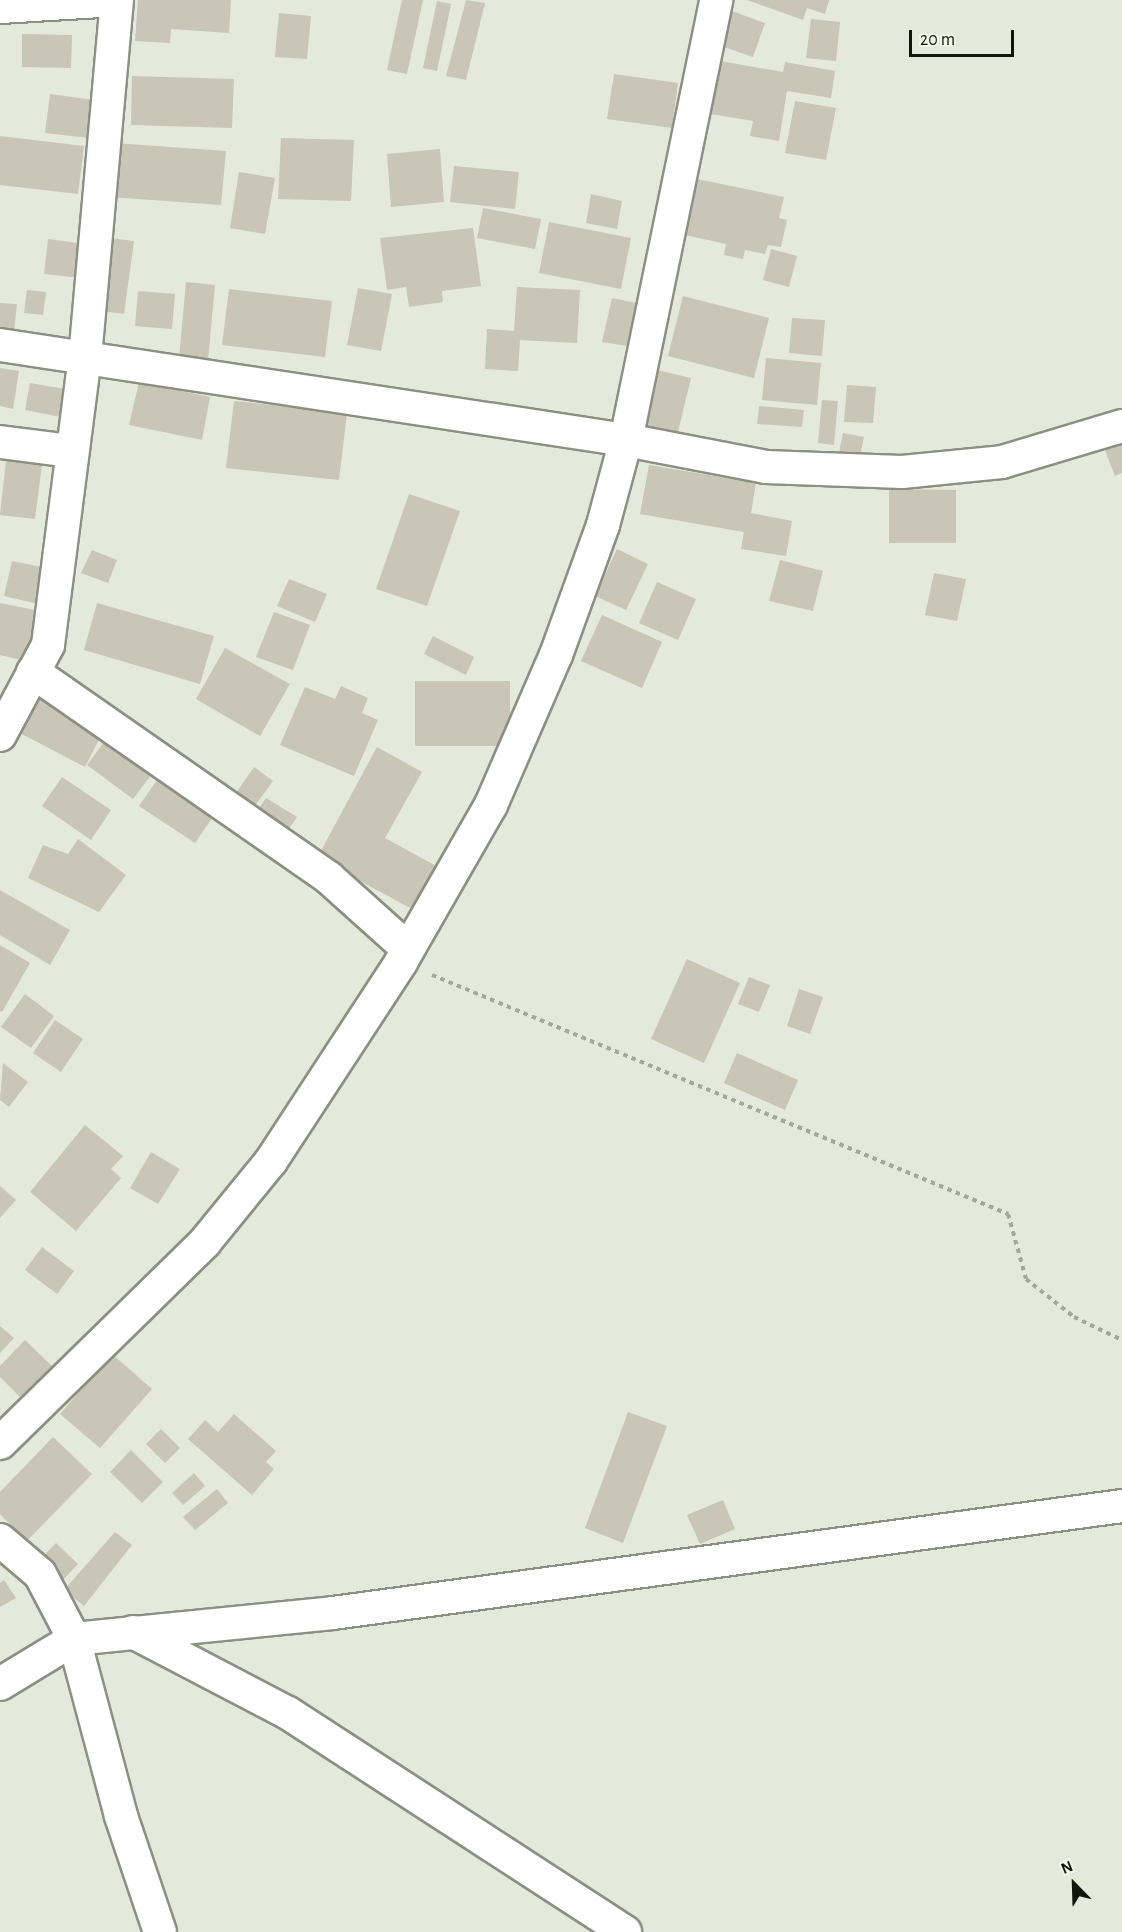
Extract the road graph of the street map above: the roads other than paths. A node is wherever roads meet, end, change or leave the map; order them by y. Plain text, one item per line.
1 (117, 0) edge
2 (716, 0) edge
3 (0, 7) edge
4 (0, 345) edge
5 (85, 358) junction
6 (1122, 426) edge
7 (626, 440) junction
8 (0, 442) edge
9 (71, 451) junction
10 (33, 672) junction
11 (0, 735) edge
12 (404, 956) junction
13 (0, 1443) edge
14 (1122, 1506) edge
15 (0, 1540) edge
16 (133, 1632) junction
17 (74, 1639) junction
18 (0, 1684) edge
19 (160, 1932) edge
20 (626, 1932) edge

1 - 3 street
1 - 5 street
2 - 7 street
4 - 5 street
5 - 7 street
5 - 9 street
6 - 7 street
7 - 12 street
8 - 9 street
9 - 10 street
10 - 11 street
10 - 12 street
12 - 13 street
14 - 16 street
15 - 17 street
16 - 17 street
16 - 20 street
17 - 18 street
17 - 19 street

